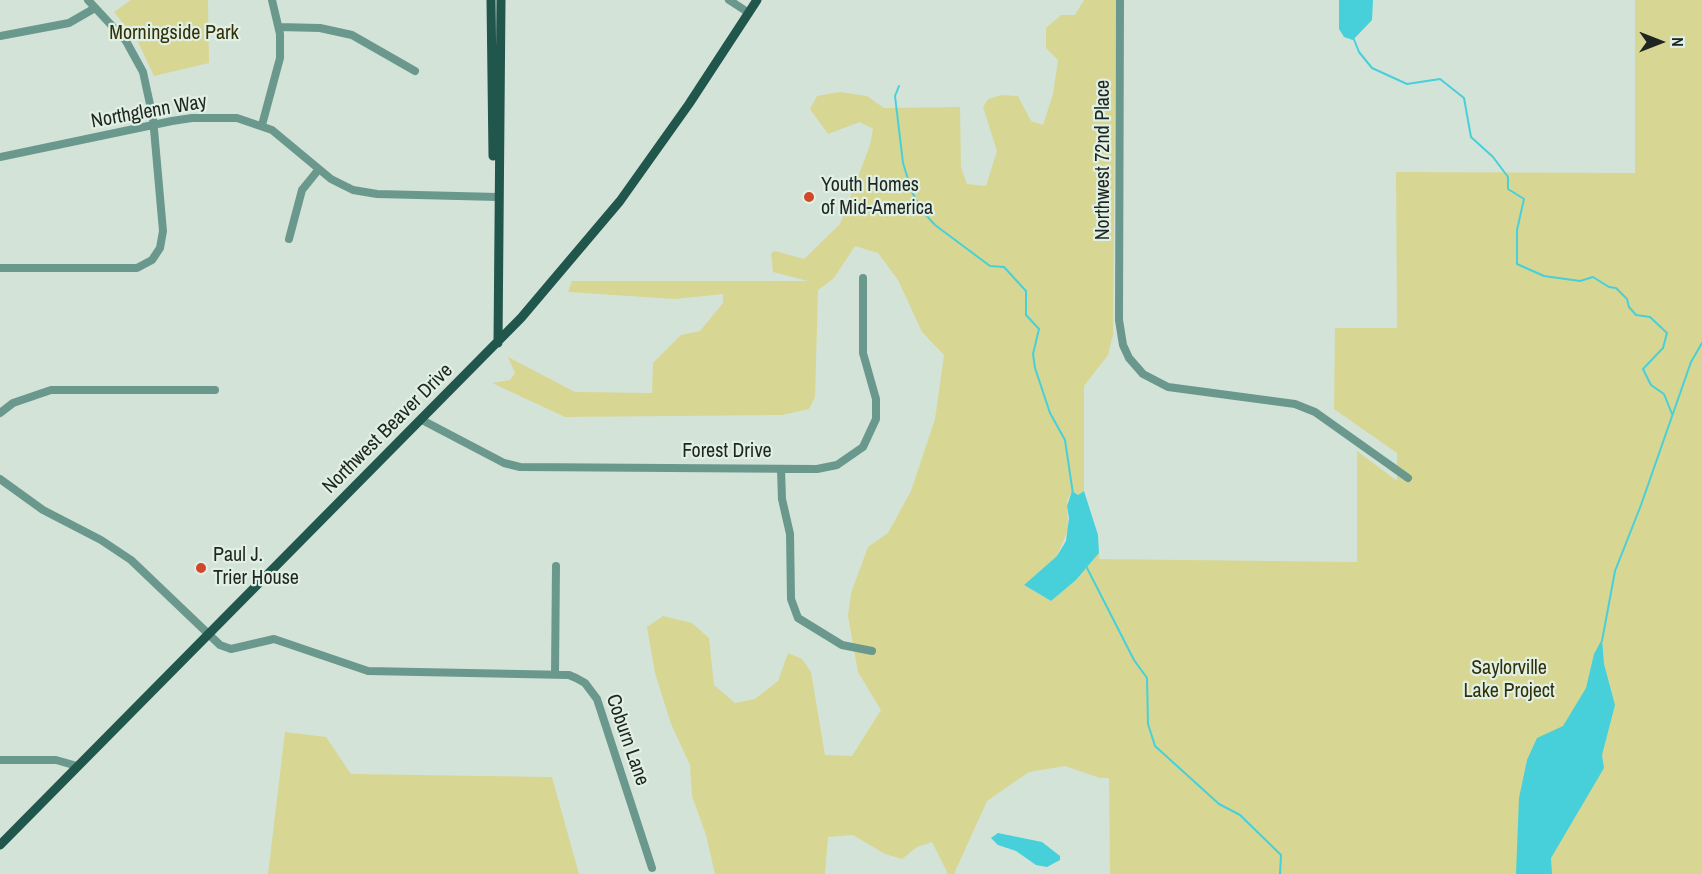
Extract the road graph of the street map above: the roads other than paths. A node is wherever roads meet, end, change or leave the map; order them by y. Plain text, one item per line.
1 (88, 0) edge
2 (272, 0) edge
3 (491, 0) edge
4 (501, 0) edge
5 (729, 0) edge
6 (757, 0) edge
7 (1120, 0) edge
8 (95, 8) junction
9 (749, 13) junction
10 (279, 27) junction
11 (0, 36) edge
12 (415, 71) dead end
13 (262, 125) junction
14 (154, 126) junction
15 (0, 157) edge
16 (319, 169) junction
17 (498, 197) junction
18 (289, 239) dead end
19 (0, 268) edge
20 (863, 278) dead end
21 (498, 343) junction
22 (215, 390) dead end
23 (0, 413) edge
24 (422, 420) junction
25 (781, 469) junction
26 (1408, 478) dead end
27 (0, 479) edge
28 (556, 566) dead end
29 (208, 636) junction
30 (872, 651) dead end
31 (555, 674) junction
32 (0, 760) edge
33 (77, 766) junction
34 (0, 845) edge
35 (652, 868) dead end

1 - 8 street
2 - 10 street
3 - 17 main road
4 - 17 main road
5 - 9 street
6 - 9 main road, Northwest Beaver Drive
7 - 26 street, Northwest 72nd Place
8 - 11 street
8 - 14 street
9 - 21 main road, Northwest Beaver Drive
10 - 12 street
10 - 13 street
13 - 14 street, Northglenn Way
13 - 16 street, Northglenn Way
14 - 15 street, Northglenn Way
14 - 19 street
16 - 17 street, Northglenn Way
16 - 18 street
17 - 21 main road
20 - 25 street, Forest Drive
21 - 24 main road, Northwest Beaver Drive
22 - 23 street
24 - 25 street, Forest Drive
24 - 29 main road, Northwest Beaver Drive
25 - 30 street
27 - 29 street
28 - 31 street
29 - 31 street, Coburn Lane
29 - 33 main road, Northwest Beaver Drive
31 - 35 street, Coburn Lane
32 - 33 street
33 - 34 main road, Northwest Beaver Drive

